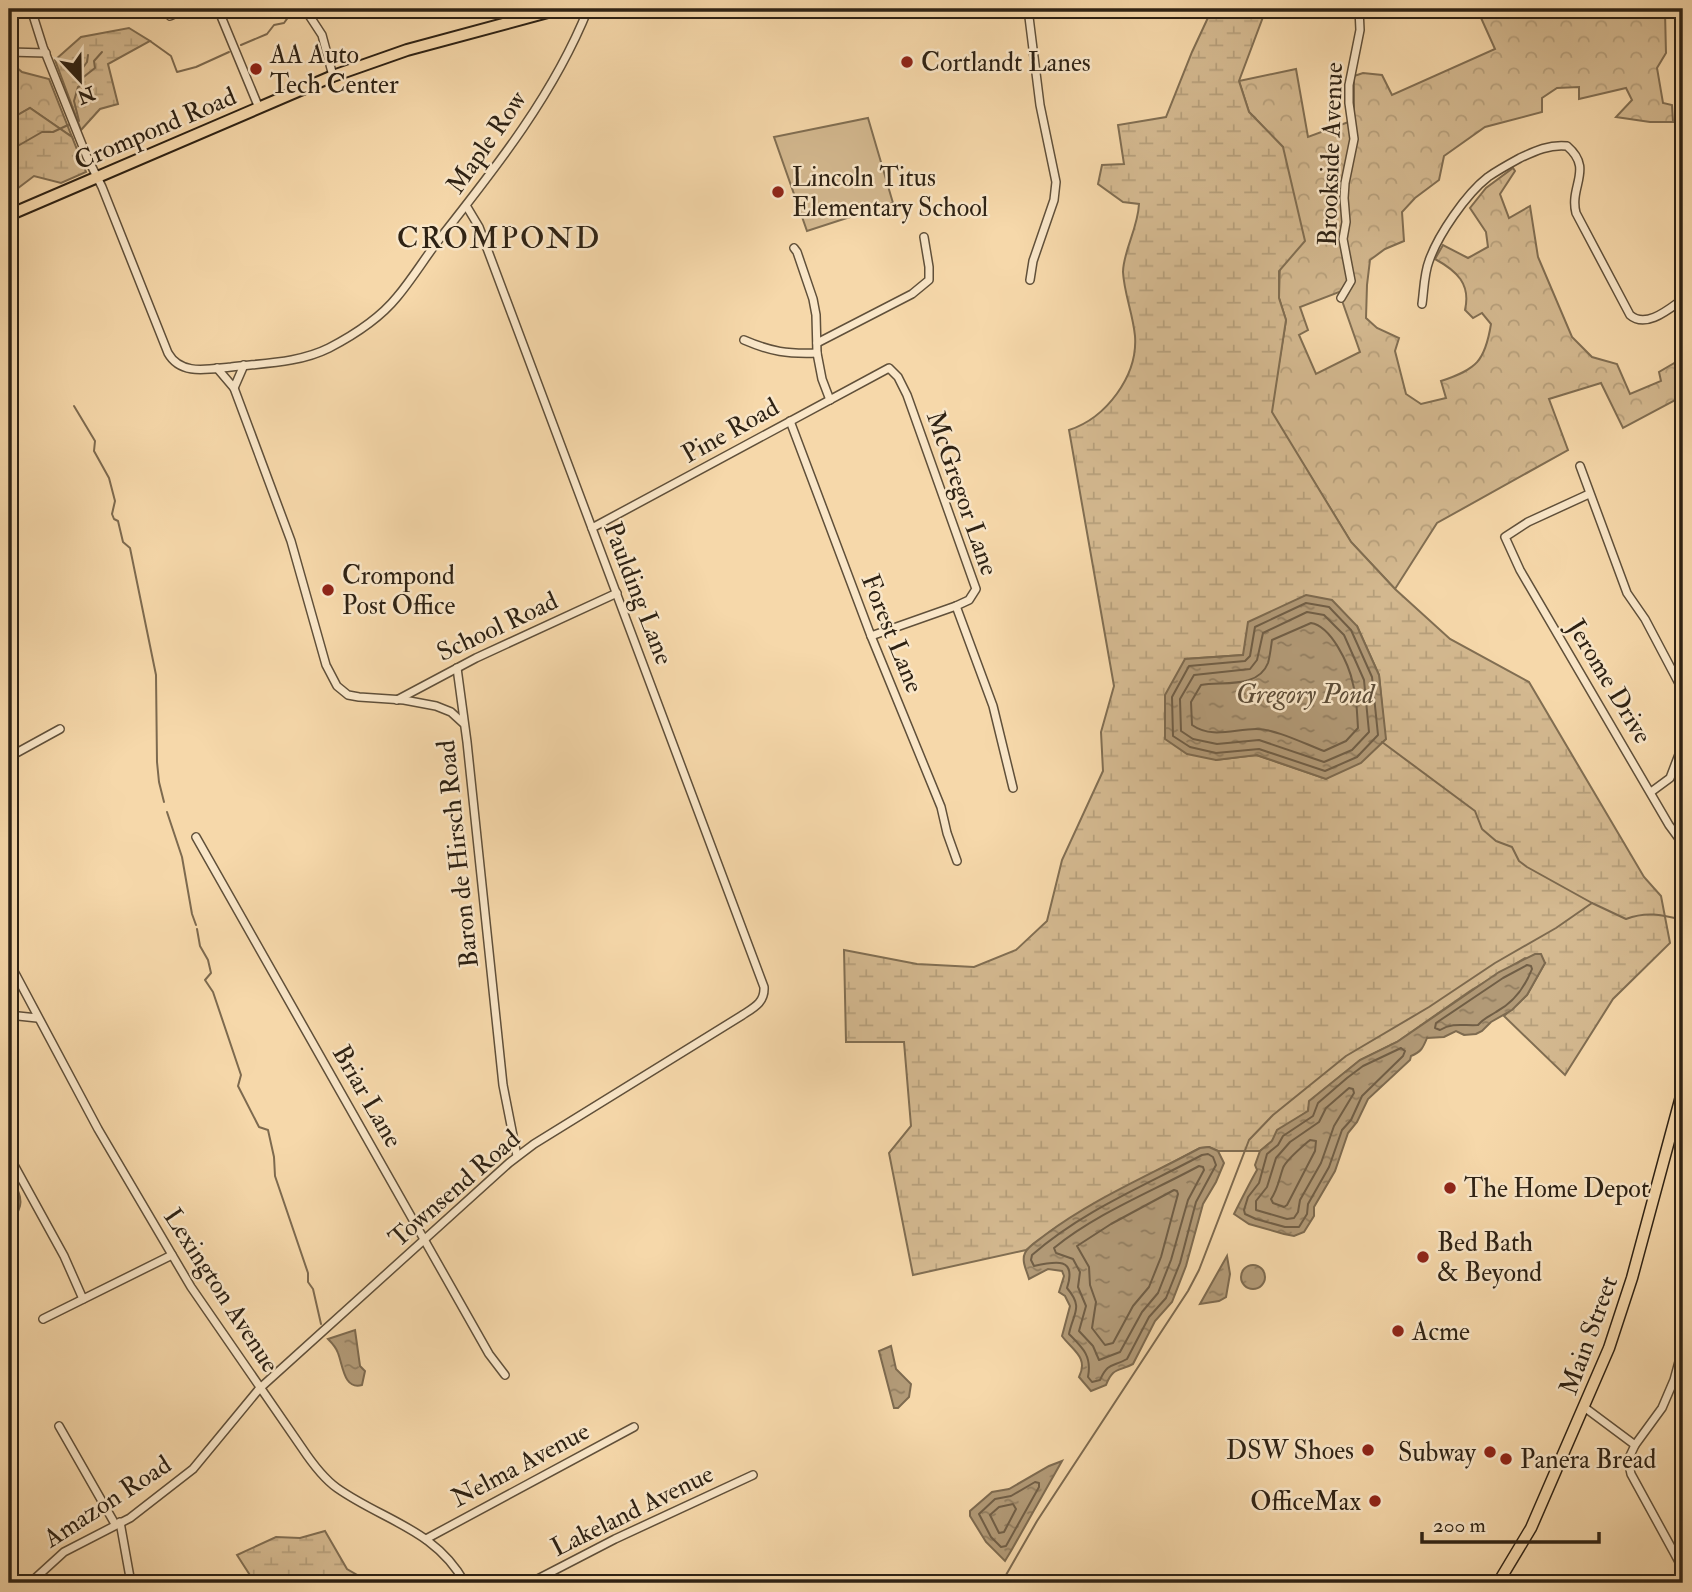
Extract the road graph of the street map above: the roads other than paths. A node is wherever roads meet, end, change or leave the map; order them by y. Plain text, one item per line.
1 (31, 9) edge
2 (187, 9) edge
3 (218, 9) edge
4 (305, 9) edge
5 (559, 9) edge
6 (588, 9) edge
7 (1028, 9) edge
8 (1359, 9) edge
9 (536, 12) edge
10 (170, 16) dead end
11 (9, 52) edge
12 (46, 53) junction
13 (332, 76) junction
14 (259, 108) junction
15 (97, 177) junction
16 (467, 207) junction
17 (9, 215) edge
18 (924, 237) dead end
19 (794, 248) dead end
20 (1030, 280) dead end
21 (1341, 298) dead end
22 (1683, 299) edge
23 (1422, 304) dead end
24 (744, 340) dead end
25 (817, 343) junction
26 (817, 353) junction
27 (244, 365) junction
28 (217, 368) junction
29 (889, 368) joint
30 (234, 388) junction
31 (830, 400) junction
32 (790, 421) junction
33 (1580, 466) dead end
34 (1589, 494) junction
35 (592, 528) junction
36 (617, 593) junction
37 (956, 606) junction
38 (871, 636) junction
39 (457, 668) junction
40 (1683, 691) edge
41 (397, 700) junction
42 (464, 723) junction
43 (61, 729) dead end
44 (1683, 744) edge
45 (9, 757) edge
46 (1013, 788) dead end
47 (1651, 792) junction
48 (196, 837) dead end
49 (1683, 844) edge
50 (957, 861) dead end
51 (9, 962) edge
52 (763, 997) joint
53 (9, 1015) edge
54 (37, 1018) junction
55 (1683, 1089) edge
56 (9, 1156) edge
57 (517, 1157) junction
58 (425, 1240) junction
59 (172, 1255) junction
60 (83, 1299) junction
61 (43, 1319) dead end
62 (1683, 1347) edge
63 (505, 1375) dead end
64 (259, 1389) junction
65 (1584, 1407) junction
66 (59, 1426) dead end
67 (635, 1427) dead end
68 (1634, 1445) junction
69 (753, 1475) dead end
70 (117, 1523) junction
71 (426, 1539) junction
72 (1683, 1569) edge
73 (30, 1583) edge
74 (131, 1583) edge
75 (465, 1583) edge
76 (530, 1583) edge
77 (1499, 1583) edge

1 - 12 street
2 - 10 street
3 - 14 street
4 - 13 street
5 - 9 highway, Crompond Road
6 - 16 street, Maple Row
7 - 20 street
8 - 21 street, Brookside Avenue
9 - 13 highway, Crompond Road
11 - 12 street
12 - 15 street
13 - 14 highway, Crompond Road
14 - 15 highway, Crompond Road
15 - 17 highway, Crompond Road
15 - 28 street
16 - 27 street, Maple Row
16 - 35 street, Paulding Lane
18 - 25 street
19 - 25 street
22 - 23 street
24 - 26 street
25 - 26 street
26 - 31 street
27 - 28 street, Maple Row
27 - 30 street
28 - 30 street, Baron de Hirsch Road
29 - 31 street, Pine Road
29 - 37 street, McGregor Lane
30 - 41 street, Baron de Hirsch Road
31 - 32 street, Pine Road
32 - 35 street, Pine Road
32 - 38 street, Forest Lane
33 - 34 street
34 - 40 street
34 - 47 street, Jerome Drive
35 - 36 street, Paulding Lane
36 - 39 street, School Road
36 - 52 street, Paulding Lane
37 - 38 street
37 - 46 street, McGregor Lane
38 - 50 street, Forest Lane
39 - 41 street, School Road
39 - 42 street
41 - 42 street, Baron de Hirsch Road
42 - 57 street, Baron de Hirsch Road
43 - 45 street
44 - 47 street
47 - 49 street, Jerome Drive
48 - 58 street, Briar Lane
51 - 54 street, Lexington Avenue
52 - 57 street, Townsend Road
53 - 54 street
54 - 59 street, Lexington Avenue
55 - 65 main road, Main Street
56 - 60 street
57 - 58 street, Townsend Road
58 - 63 street, Briar Lane
58 - 64 street, Townsend Road
59 - 60 street
59 - 64 street, Lexington Avenue
60 - 61 street
62 - 68 street
64 - 70 street, Amazon Road
64 - 71 street, Lexington Avenue
65 - 68 street
65 - 77 main road, Main Street
66 - 70 street
67 - 71 street, Nelma Avenue
68 - 72 street
69 - 76 street, Lakeland Avenue
70 - 73 street, Amazon Road
70 - 74 street
71 - 75 street, Lexington Avenue

